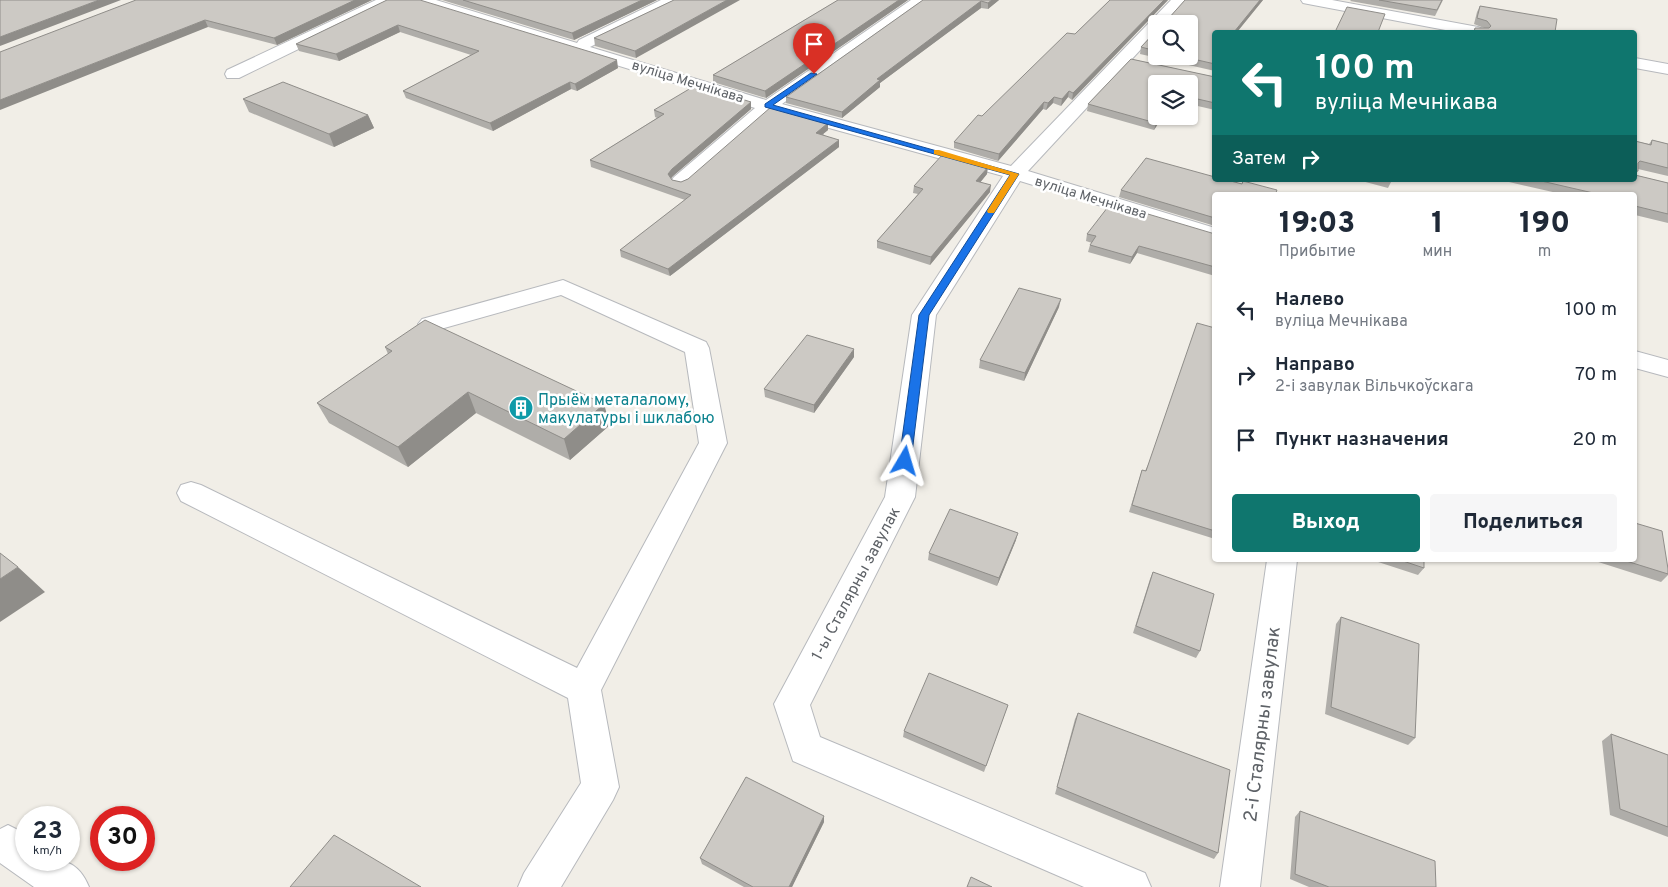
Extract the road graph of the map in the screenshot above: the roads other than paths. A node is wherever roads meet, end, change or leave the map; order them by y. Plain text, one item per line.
1 (388, 0) edge
2 (420, 0) edge
3 (673, 0) edge
4 (921, 0) edge
5 (1179, 0) edge
6 (1308, 0) edge
7 (1467, 30) edge
8 (576, 47) junction
9 (1637, 63) edge
10 (1668, 69) edge
11 (233, 74) dead end
12 (768, 106) junction
13 (1015, 174) junction
14 (681, 181) edge
15 (1212, 234) edge
16 (430, 324) edge
17 (1637, 360) edge
18 (1668, 369) edge
19 (191, 493) dead end
20 (1282, 562) edge
21 (584, 689) junction
22 (46, 871) edge
23 (69, 887) edge
24 (538, 887) edge
25 (1131, 887) edge
26 (1240, 887) edge

1 - 11 street
2 - 8 street, вуліца Мечнікава
3 - 8 street
4 - 12 street
5 - 13 street, 1-ы Сталярны завулак
6 - 7 street
8 - 12 street, вуліца Мечнікава
9 - 10 street
12 - 13 street, вуліца Мечнікава
12 - 14 street
13 - 15 street, вуліца Мечнікава
13 - 25 street, 1-ы Сталярны завулак
16 - 21 street
17 - 18 street
19 - 21 street
20 - 26 street, 2-і Сталярны завулак
21 - 24 street
22 - 23 street

